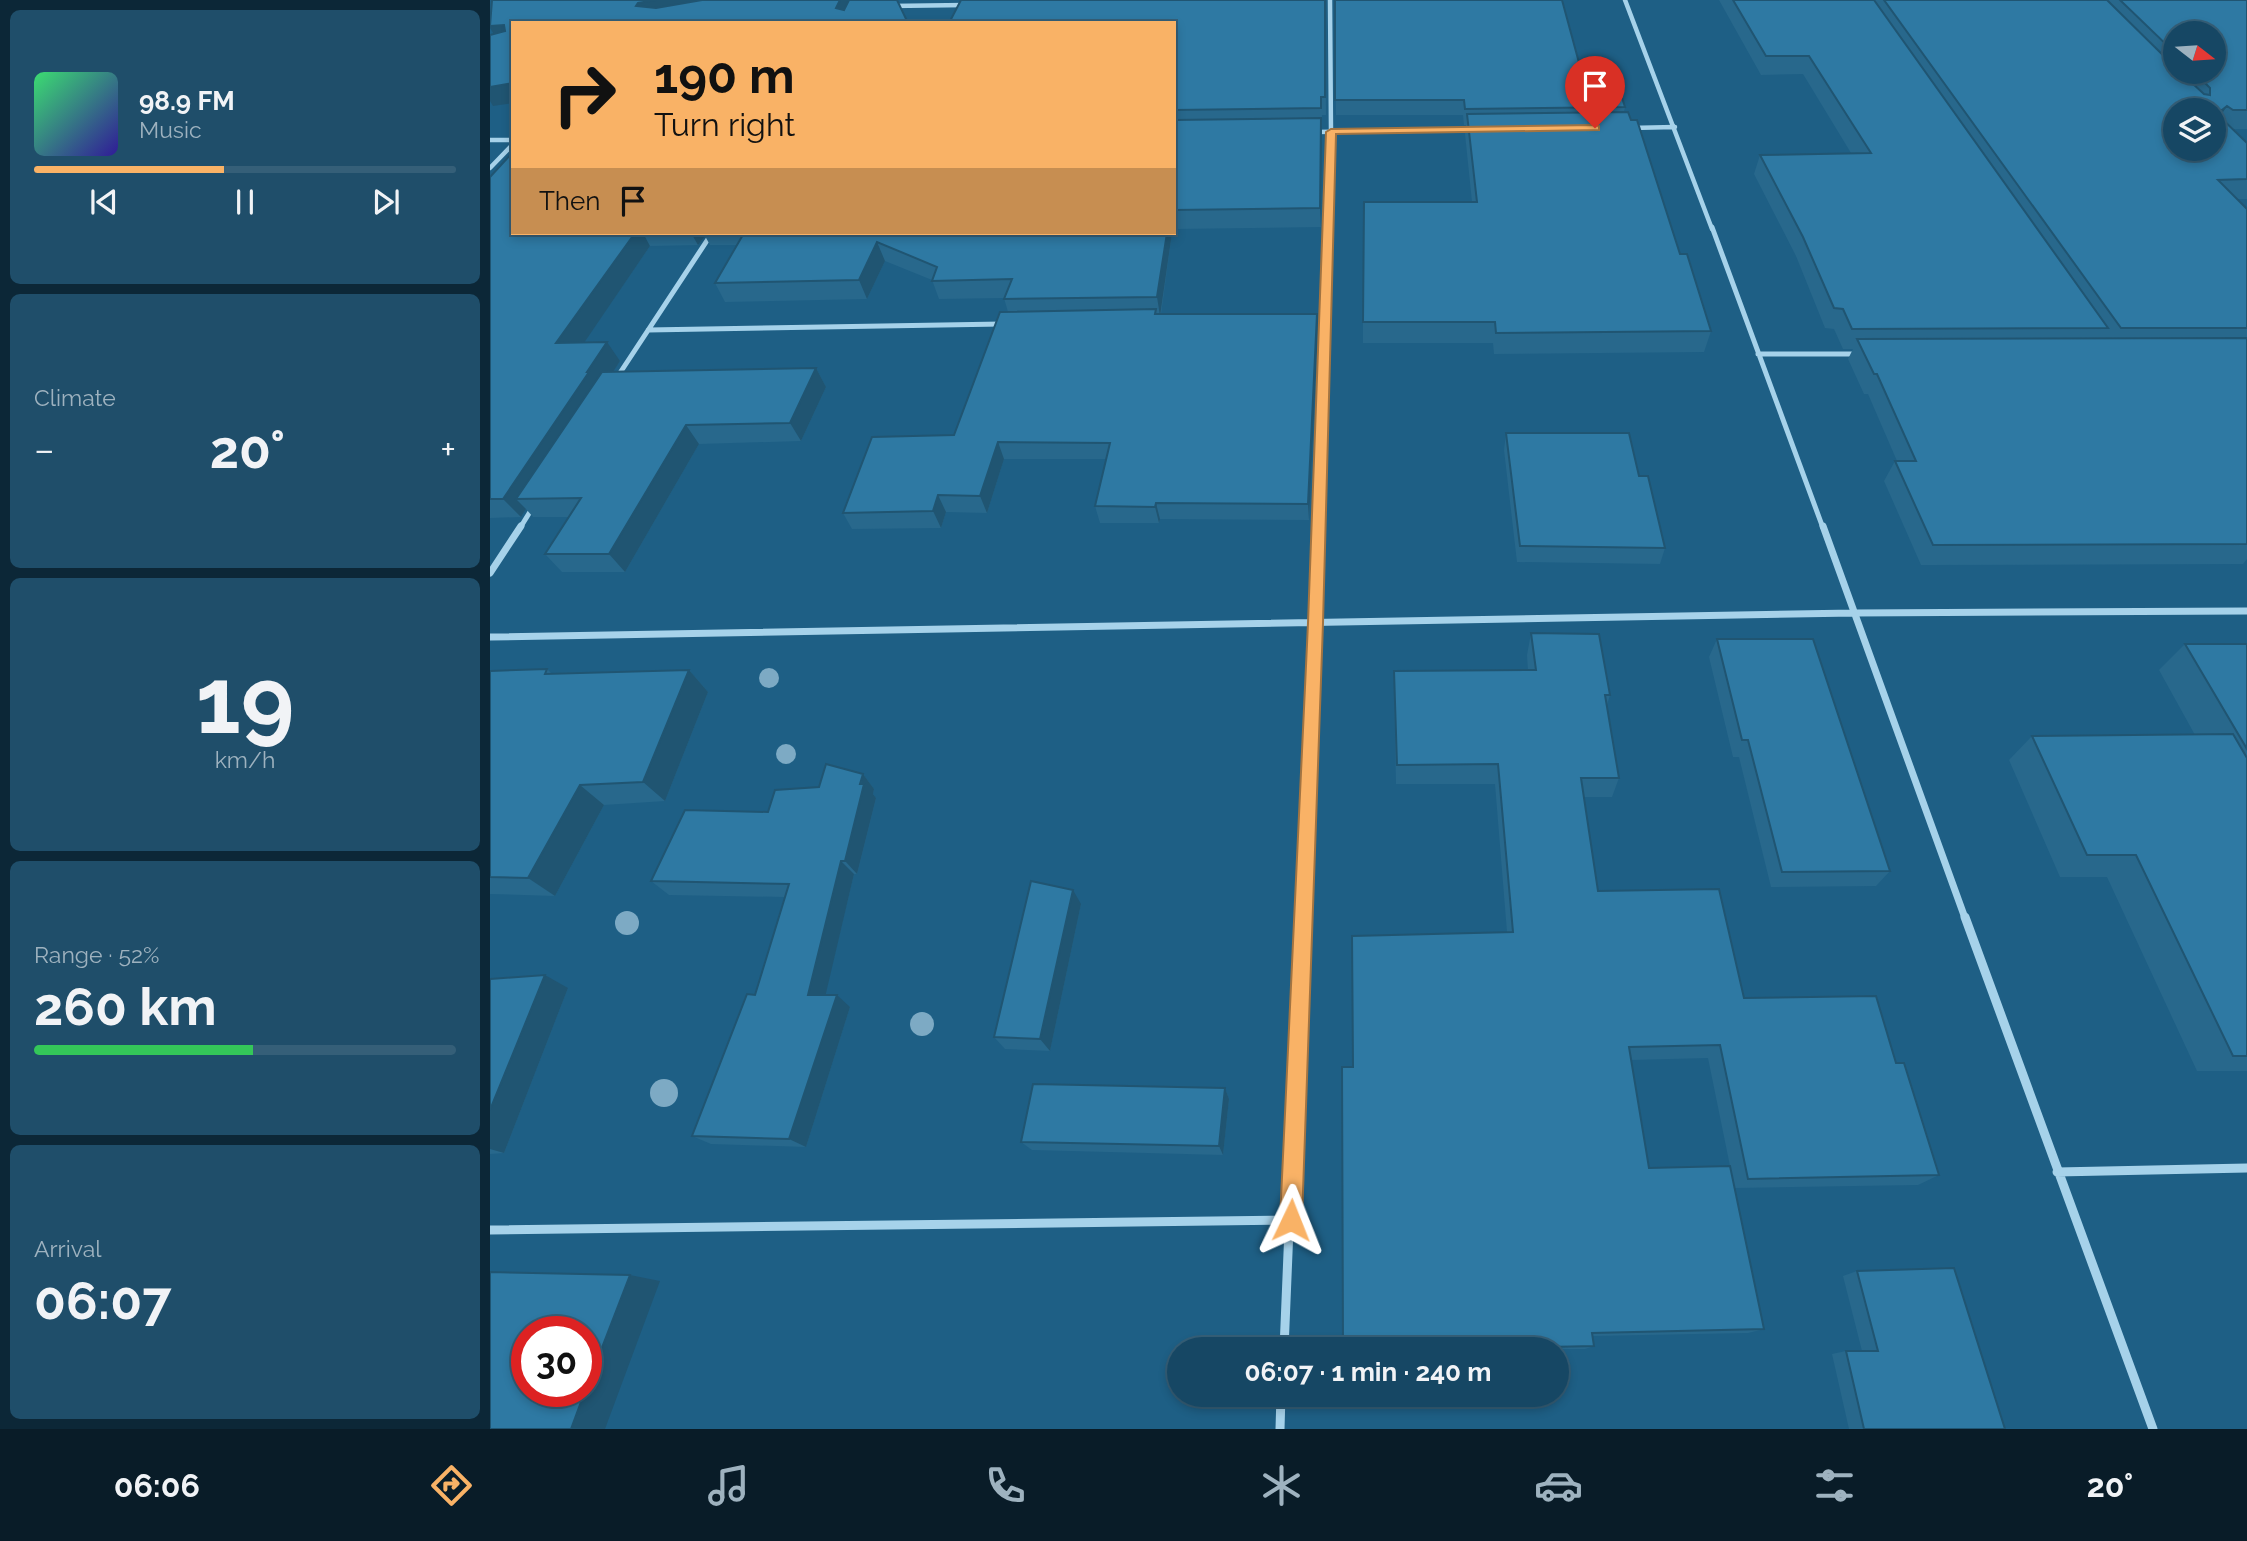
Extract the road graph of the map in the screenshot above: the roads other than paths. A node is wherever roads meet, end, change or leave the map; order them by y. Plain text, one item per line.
1 (1330, 0) edge
2 (1625, 0) edge
3 (1341, 1) edge
4 (969, 5) edge
5 (886, 6) edge
6 (1675, 127) junction
7 (1620, 128) edge
8 (1482, 130) edge
9 (1305, 132) edge
10 (1331, 132) junction
11 (490, 140) edge
12 (511, 142) edge
13 (511, 144) edge
14 (490, 168) edge
15 (711, 235) edge
16 (1311, 318) edge
17 (1325, 318) junction
18 (1007, 324) edge
19 (648, 330) junction
20 (1758, 354) junction
21 (1869, 354) edge
22 (611, 388) edge
23 (535, 504) edge
24 (490, 573) edge
25 (2247, 611) edge
26 (1854, 613) junction
27 (1315, 623) junction
28 (490, 637) edge
29 (2247, 1168) edge
30 (2057, 1172) junction
31 (1291, 1220) junction
32 (490, 1230) edge
33 (1285, 1337) edge
34 (1281, 1407) edge
35 (1280, 1429) edge
36 (2153, 1429) edge

1 - 3 street
1 - 10 street
2 - 6 street
4 - 5 street
6 - 7 street
6 - 20 street
8 - 10 street
9 - 10 street
10 - 17 street
11 - 12 street
13 - 14 street
15 - 19 street
16 - 17 street
17 - 27 street
18 - 19 street
19 - 22 street
20 - 21 street
20 - 26 street
23 - 24 street
25 - 26 street
26 - 27 street
26 - 30 street
27 - 28 street
27 - 31 street
29 - 30 street
30 - 36 street
31 - 32 street
31 - 33 street
34 - 35 street

